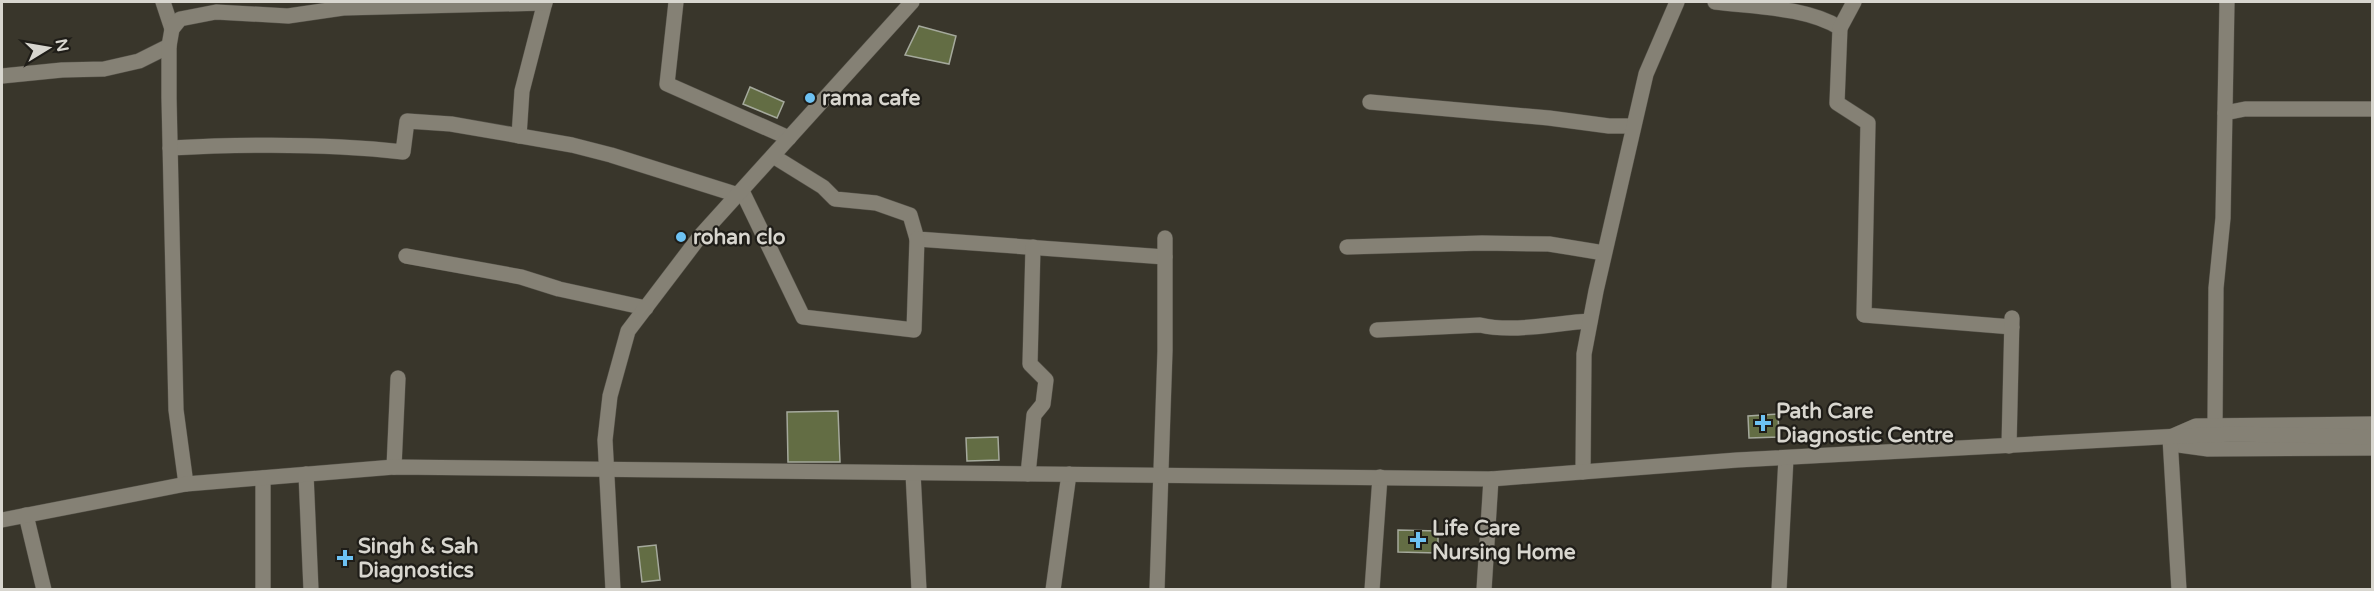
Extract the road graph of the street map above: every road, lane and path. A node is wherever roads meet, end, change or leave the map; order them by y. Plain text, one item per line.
1 (163, 2) edge
2 (545, 2) edge
3 (676, 2) edge
4 (912, 2) edge
5 (1677, 2) edge
6 (1715, 2) edge
7 (1854, 2) edge
8 (2227, 2) edge
9 (1840, 28) junction
10 (171, 29) junction
11 (169, 46) junction
12 (2, 76) edge
13 (1370, 102) dead end
14 (2373, 109) edge
15 (2225, 113) junction
16 (1633, 126) junction
17 (519, 136) junction
18 (789, 138) junction
19 (170, 148) junction
20 (773, 156) junction
21 (740, 193) junction
22 (1165, 238) dead end
23 (917, 239) junction
24 (1033, 247) junction
25 (1347, 247) dead end
26 (1604, 253) junction
27 (406, 256) dead end
28 (1165, 257) junction
29 (646, 308) junction
30 (1590, 321) junction
31 (1377, 330) dead end
32 (398, 378) dead end
33 (2373, 424) edge
34 (2215, 425) junction
35 (2373, 437) edge
36 (2170, 438) junction
37 (2009, 446) junction
38 (2373, 448) edge
39 (1786, 458) junction
40 (394, 468) junction
41 (606, 470) junction
42 (1583, 472) junction
43 (914, 473) junction
44 (306, 474) junction
45 (1028, 474) junction
46 (1069, 474) junction
47 (1160, 475) junction
48 (264, 477) junction
49 (1380, 477) junction
50 (1491, 479) junction
51 (186, 484) junction
52 (26, 515) junction
53 (2, 520) edge
54 (44, 590) edge
55 (263, 590) edge
56 (311, 590) edge
57 (613, 590) edge
58 (920, 590) edge
59 (1053, 590) edge
60 (1157, 590) edge
61 (1372, 590) edge
62 (1484, 590) edge
63 (1779, 590) edge
64 (2179, 590) edge

1 - 10 street
2 - 10 street
2 - 17 street
3 - 18 street
4 - 18 street
5 - 16 street
6 - 9 street
7 - 9 street
8 - 15 street
9 - 37 street
10 - 11 street
11 - 12 street
11 - 19 street
13 - 16 street
14 - 15 street
15 - 34 street
16 - 26 street
17 - 19 street
17 - 21 street
18 - 20 street
19 - 51 street
20 - 21 street
20 - 23 street
21 - 23 street
21 - 29 street
22 - 28 street
23 - 24 street
24 - 28 street
24 - 45 street
25 - 26 street
26 - 30 street
27 - 29 street
28 - 47 street
29 - 41 street
30 - 31 street
30 - 42 street
32 - 40 street
33 - 34 street
34 - 36 street
35 - 36 street
36 - 37 street
36 - 38 street
36 - 64 street
37 - 39 street
39 - 42 street
39 - 63 street
40 - 41 street
40 - 44 street
41 - 43 street
41 - 57 street
42 - 50 street
43 - 45 street
43 - 58 street
44 - 48 street
44 - 56 street
45 - 46 street
46 - 47 street
46 - 59 street
47 - 49 street
47 - 60 street
48 - 51 street
48 - 55 street
49 - 50 street
49 - 61 street
50 - 62 street
51 - 52 street
52 - 53 street
52 - 54 street

